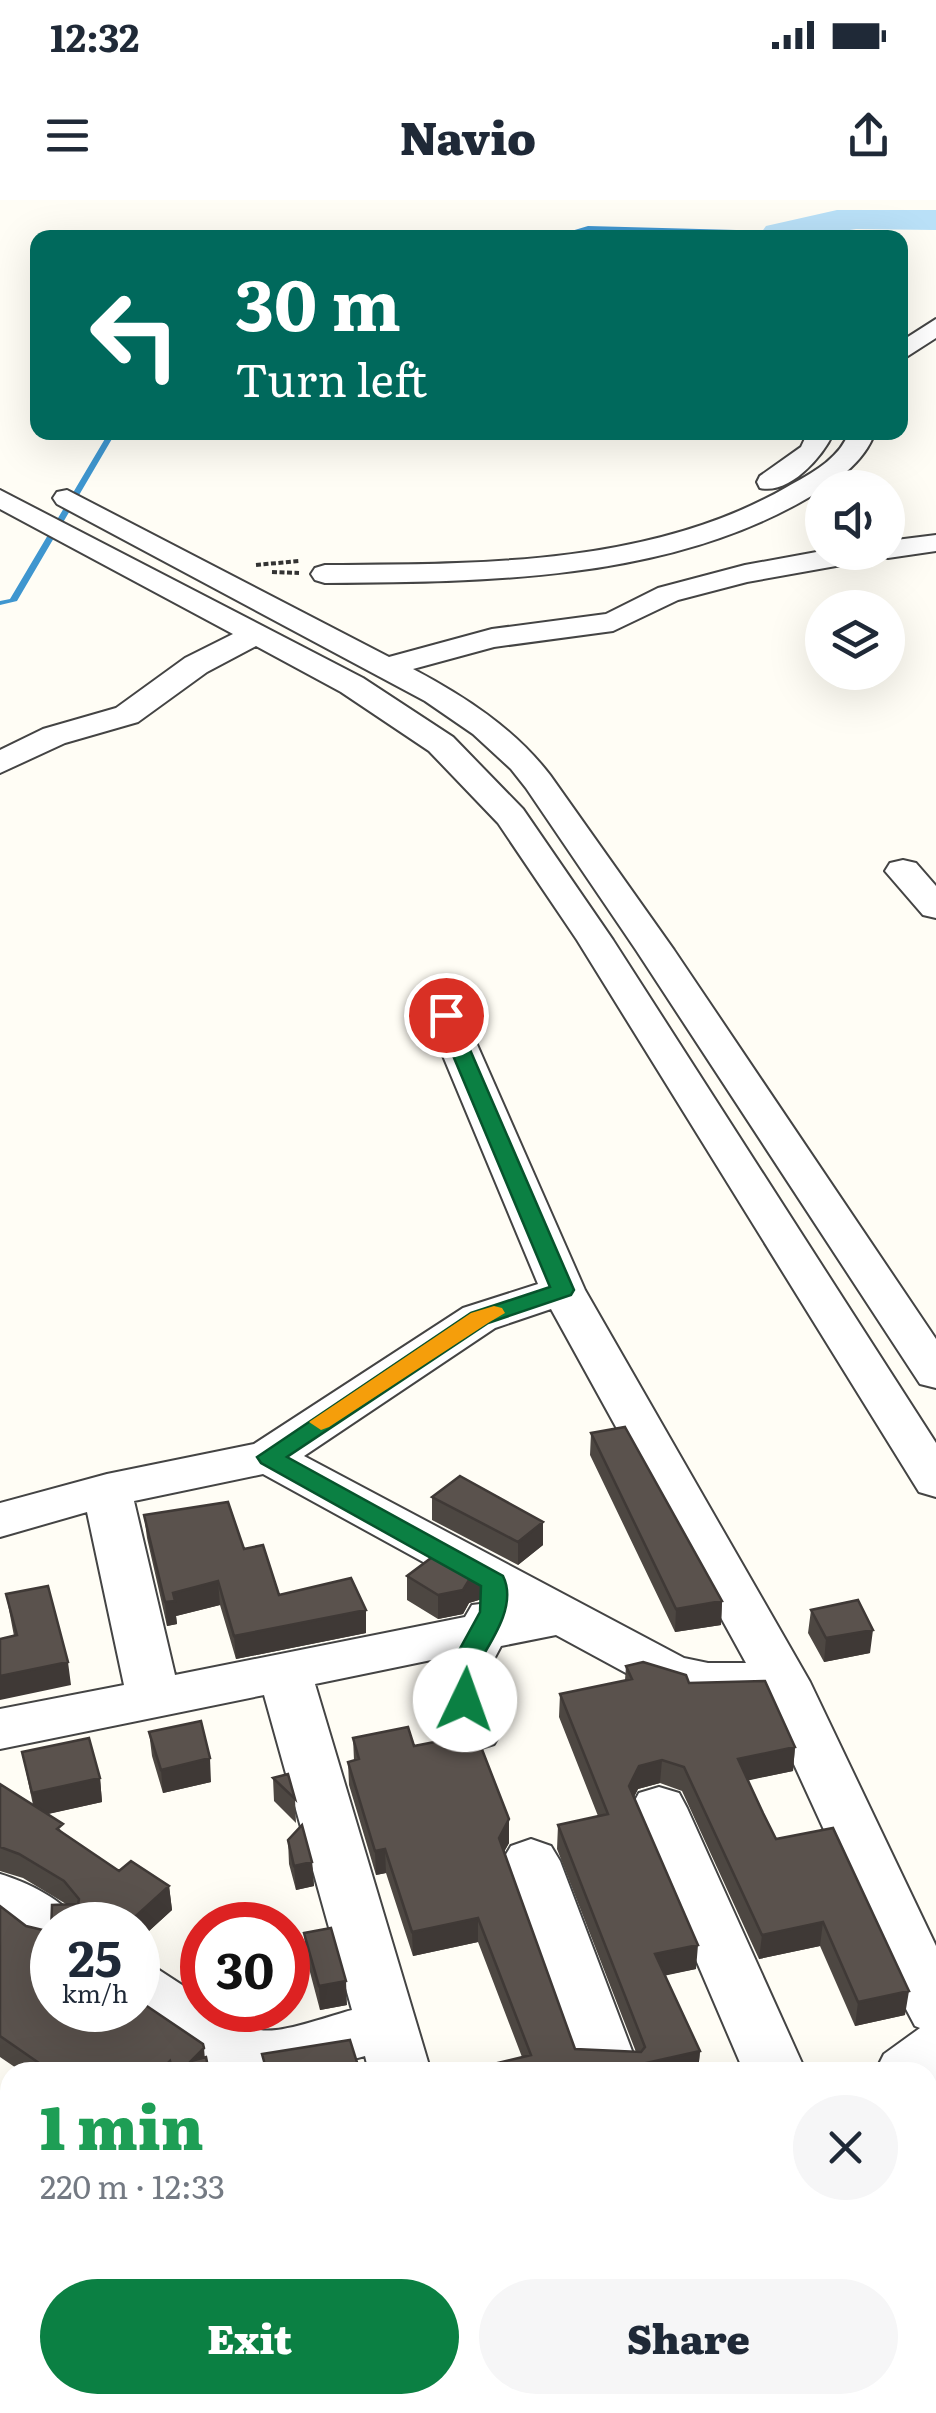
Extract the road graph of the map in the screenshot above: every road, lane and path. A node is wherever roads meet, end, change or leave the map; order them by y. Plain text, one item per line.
1 (936, 303) edge
2 (908, 319) edge
3 (936, 326) edge
4 (908, 348) edge
5 (817, 440) edge
6 (861, 440) edge
7 (0, 472) edge
8 (23, 494) edge
9 (93, 528) junction
10 (936, 543) edge
11 (905, 547) edge
12 (805, 563) edge
13 (327, 566) junction
14 (206, 570) junction
15 (256, 634) junction
16 (388, 667) junction
17 (0, 763) edge
18 (903, 871) dead end
19 (936, 907) edge
20 (446, 1015) dead end
21 (563, 1290) junction
22 (936, 1374) edge
23 (269, 1457) junction
24 (936, 1481) edge
25 (107, 1490) junction
26 (0, 1520) edge
27 (494, 1582) junction
28 (561, 1616) junction
29 (482, 1633) junction
30 (285, 1674) junction
31 (783, 1682) junction
32 (152, 1697) junction
33 (0, 1729) edge
34 (475, 1730) edge
35 (658, 1808) dead end
36 (531, 1861) dead end
37 (0, 1896) edge
38 (30, 1916) edge
39 (160, 2002) edge
40 (936, 2009) edge
41 (393, 2049) edge
42 (605, 2062) edge
43 (771, 2062) edge

1 - 2 street
3 - 4 street
5 - 13 street
6 - 13 street
7 - 8 street
8 - 9 street
9 - 14 street
9 - 15 street
10 - 11 street
12 - 16 street
13 - 14 path
14 - 16 street
15 - 17 street
15 - 24 street
16 - 22 street
18 - 19 street
20 - 21 street
21 - 23 street
21 - 31 street
23 - 25 street
23 - 27 street
25 - 26 street
25 - 32 street
27 - 28 street
27 - 29 street
28 - 29 street
28 - 31 street
29 - 30 street
29 - 34 street
30 - 32 street
30 - 41 street
31 - 40 street
32 - 33 street
35 - 43 street
36 - 42 street
37 - 38 street
39 - 41 street

